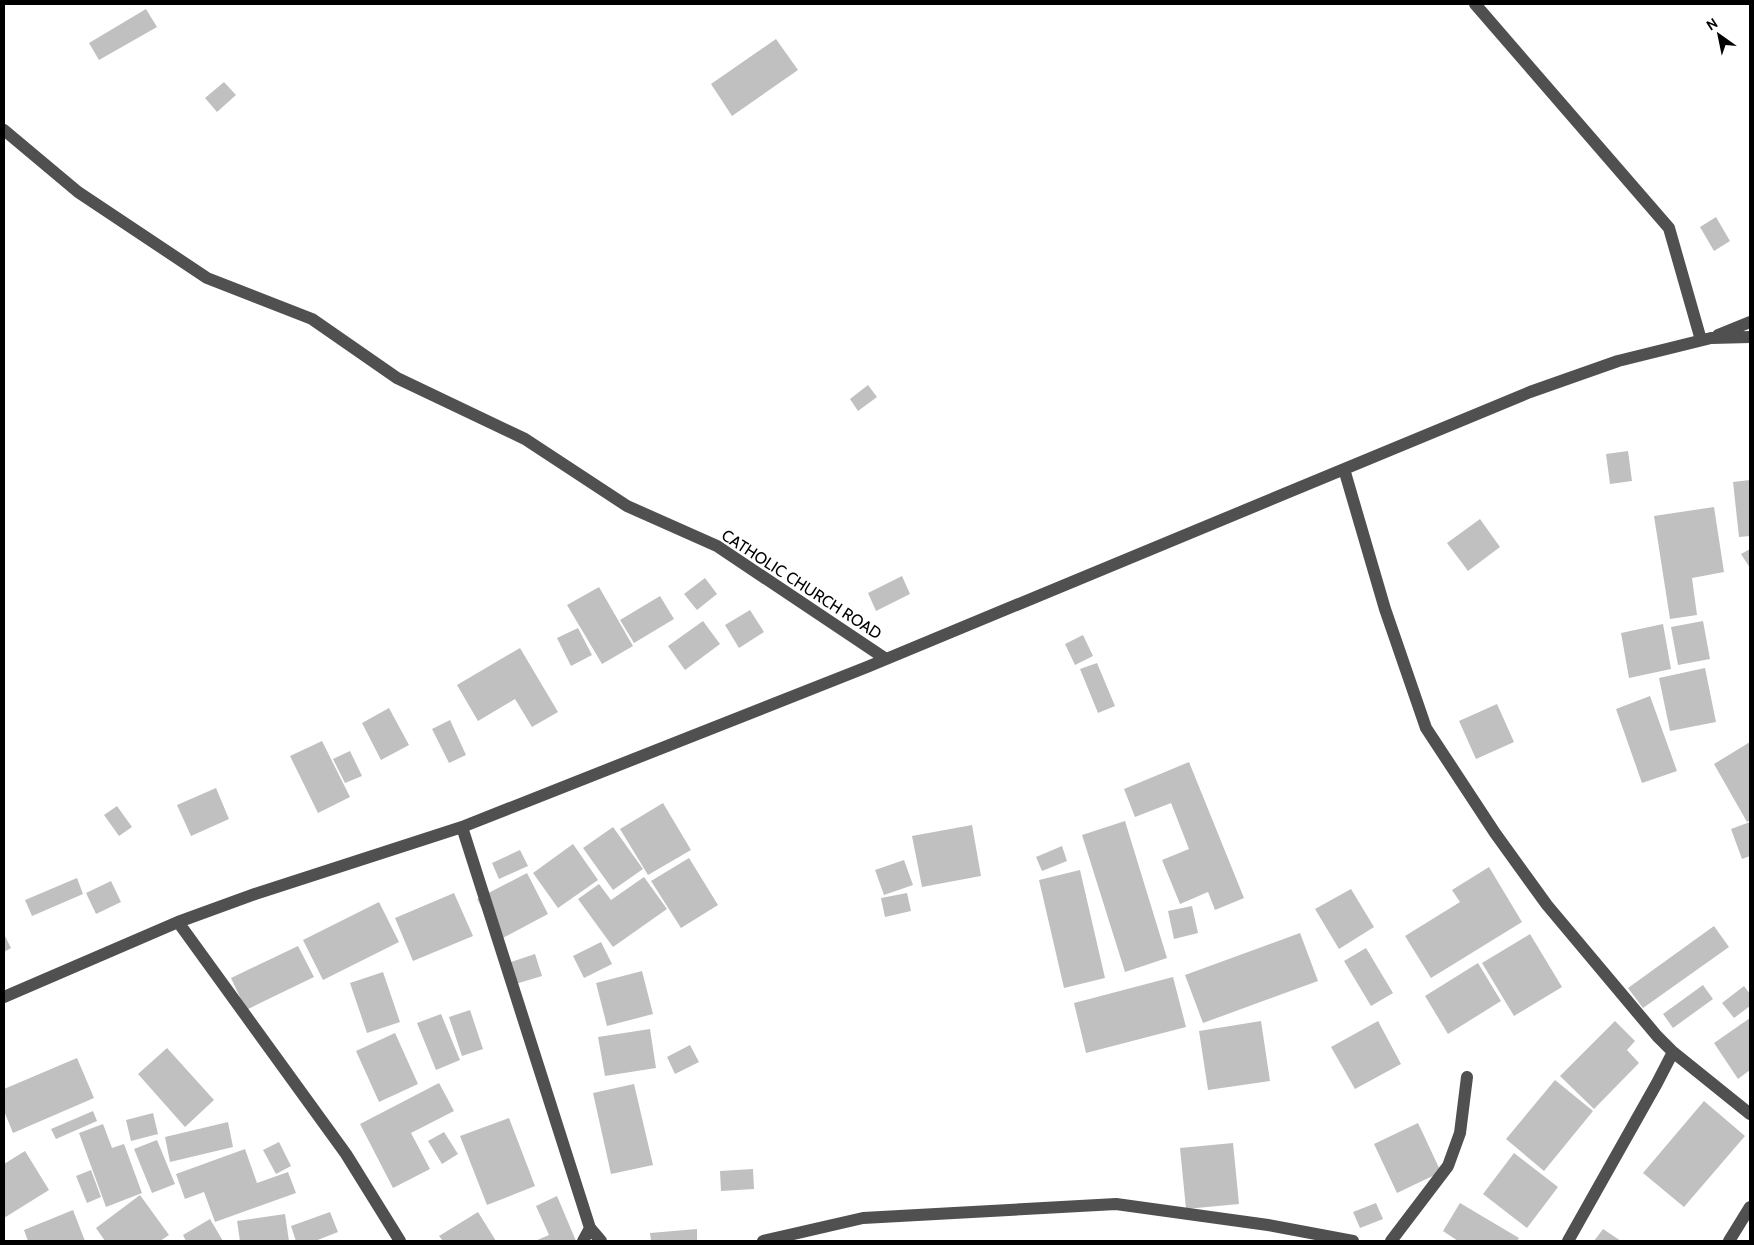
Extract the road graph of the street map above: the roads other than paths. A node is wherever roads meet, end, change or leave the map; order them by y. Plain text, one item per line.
1 (1475, 4) edge
2 (4, 130) edge
3 (1750, 322) edge
4 (1750, 337) edge
5 (1706, 339) junction
6 (1344, 469) junction
7 (886, 659) junction
8 (462, 827) junction
9 (178, 922) junction
10 (4, 997) edge
11 (1673, 1052) junction
12 (1467, 1077) dead end
13 (1750, 1114) edge
14 (1750, 1207) edge
15 (590, 1228) junction
16 (400, 1241) edge
17 (583, 1241) edge
18 (601, 1241) edge
19 (763, 1241) edge
20 (1353, 1241) edge
21 (1391, 1241) edge
22 (1568, 1241) edge
23 (1729, 1241) edge

1 - 5 street
2 - 7 street, CATHOLIC CHURCH ROAD
3 - 5 street
4 - 5 street
5 - 6 street
6 - 7 street
6 - 11 street
7 - 8 street
8 - 9 street
8 - 15 street
9 - 10 street
9 - 16 street
11 - 13 street
11 - 22 street
12 - 21 street
14 - 23 street
15 - 17 street
15 - 18 street
19 - 20 street

